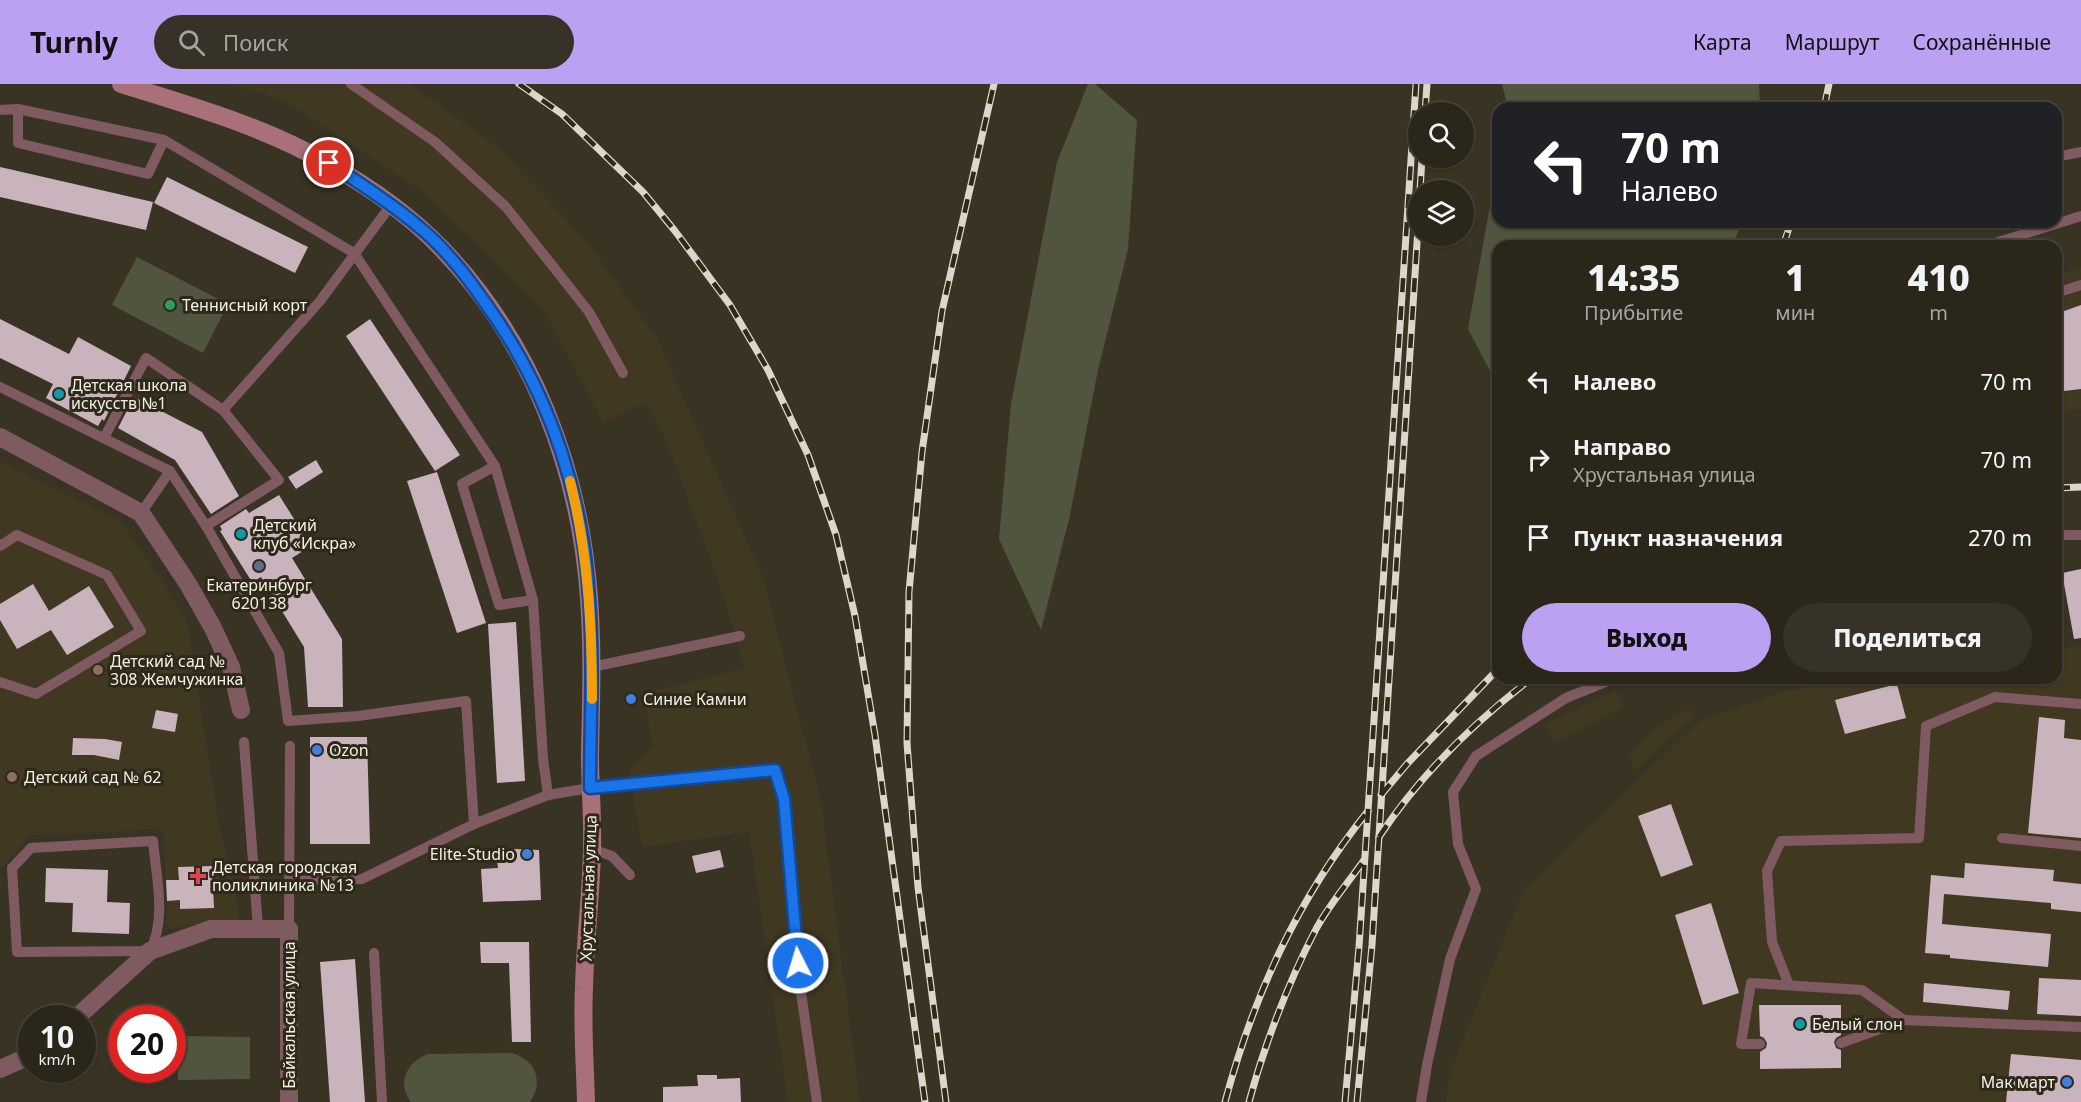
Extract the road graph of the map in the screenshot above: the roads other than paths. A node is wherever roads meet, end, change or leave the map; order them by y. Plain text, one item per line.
1 (121, 84) edge
2 (351, 84) edge
3 (18, 109) junction
4 (0, 110) edge
5 (164, 140) junction
6 (2081, 152) edge
7 (2062, 156) edge
8 (390, 205) junction
9 (2081, 216) edge
10 (2062, 222) edge
11 (2043, 228) edge
12 (2005, 240) edge
13 (354, 254) junction
14 (2081, 285) edge
15 (2062, 291) edge
16 (623, 373) dead end
17 (0, 387) edge
18 (223, 410) junction
19 (0, 437) edge
20 (104, 438) junction
21 (495, 466) junction
22 (170, 471) junction
23 (141, 513) junction
24 (206, 526) junction
25 (2062, 535) edge
26 (2081, 535) edge
27 (0, 546) edge
28 (532, 600) junction
29 (740, 636) dead end
30 (592, 667) junction
31 (0, 682) edge
32 (1600, 684) edge
33 (2081, 704) edge
34 (241, 710) dead end
35 (244, 742) dead end
36 (290, 746) dead end
37 (590, 788) junction
38 (548, 795) junction
39 (474, 824) junction
40 (2002, 838) dead end
41 (2081, 846) edge
42 (592, 849) junction
43 (630, 875) dead end
44 (290, 881) junction
45 (258, 928) junction
46 (289, 929) junction
47 (150, 951) junction
48 (374, 953) dead end
49 (1789, 985) junction
50 (90, 1005) edge
51 (1904, 1020) junction
52 (2081, 1027) edge
53 (1841, 1043) dead end
54 (1760, 1044) dead end
55 (18, 1061) edge
56 (0, 1069) edge
57 (289, 1102) edge
58 (382, 1102) edge
59 (586, 1102) edge
60 (817, 1102) edge
61 (1421, 1102) edge

1 - 8 street, Хрустальная улица
2 - 16 lane
3 - 4 lane
3 - 5 lane
3 - 5 lane
5 - 13 lane
6 - 7 lane
8 - 13 lane
8 - 30 street, Хрустальная улица
9 - 10 lane
11 - 12 lane
13 - 18 lane
13 - 21 lane
14 - 15 lane
17 - 20 lane
18 - 20 lane
18 - 24 lane
19 - 23 street
20 - 22 lane
21 - 28 lane
21 - 28 lane
22 - 23 lane
22 - 24 lane
23 - 34 street
24 - 39 lane
25 - 26 lane
27 - 31 lane
28 - 38 lane
29 - 30 lane
30 - 37 street, Хрустальная улица
32 - 61 lane
33 - 49 lane
35 - 45 lane
36 - 44 lane
37 - 38 lane
37 - 42 street, Хрустальная улица
37 - 60 lane
38 - 39 lane
39 - 44 lane
40 - 41 lane
42 - 43 lane
42 - 59 street, Хрустальная улица
44 - 46 lane
45 - 46 street
45 - 47 street
46 - 57 street, Байкальская улица
47 - 47 lane
47 - 50 street
48 - 58 lane
49 - 51 lane
49 - 54 lane
51 - 52 lane
51 - 53 lane
55 - 56 street

